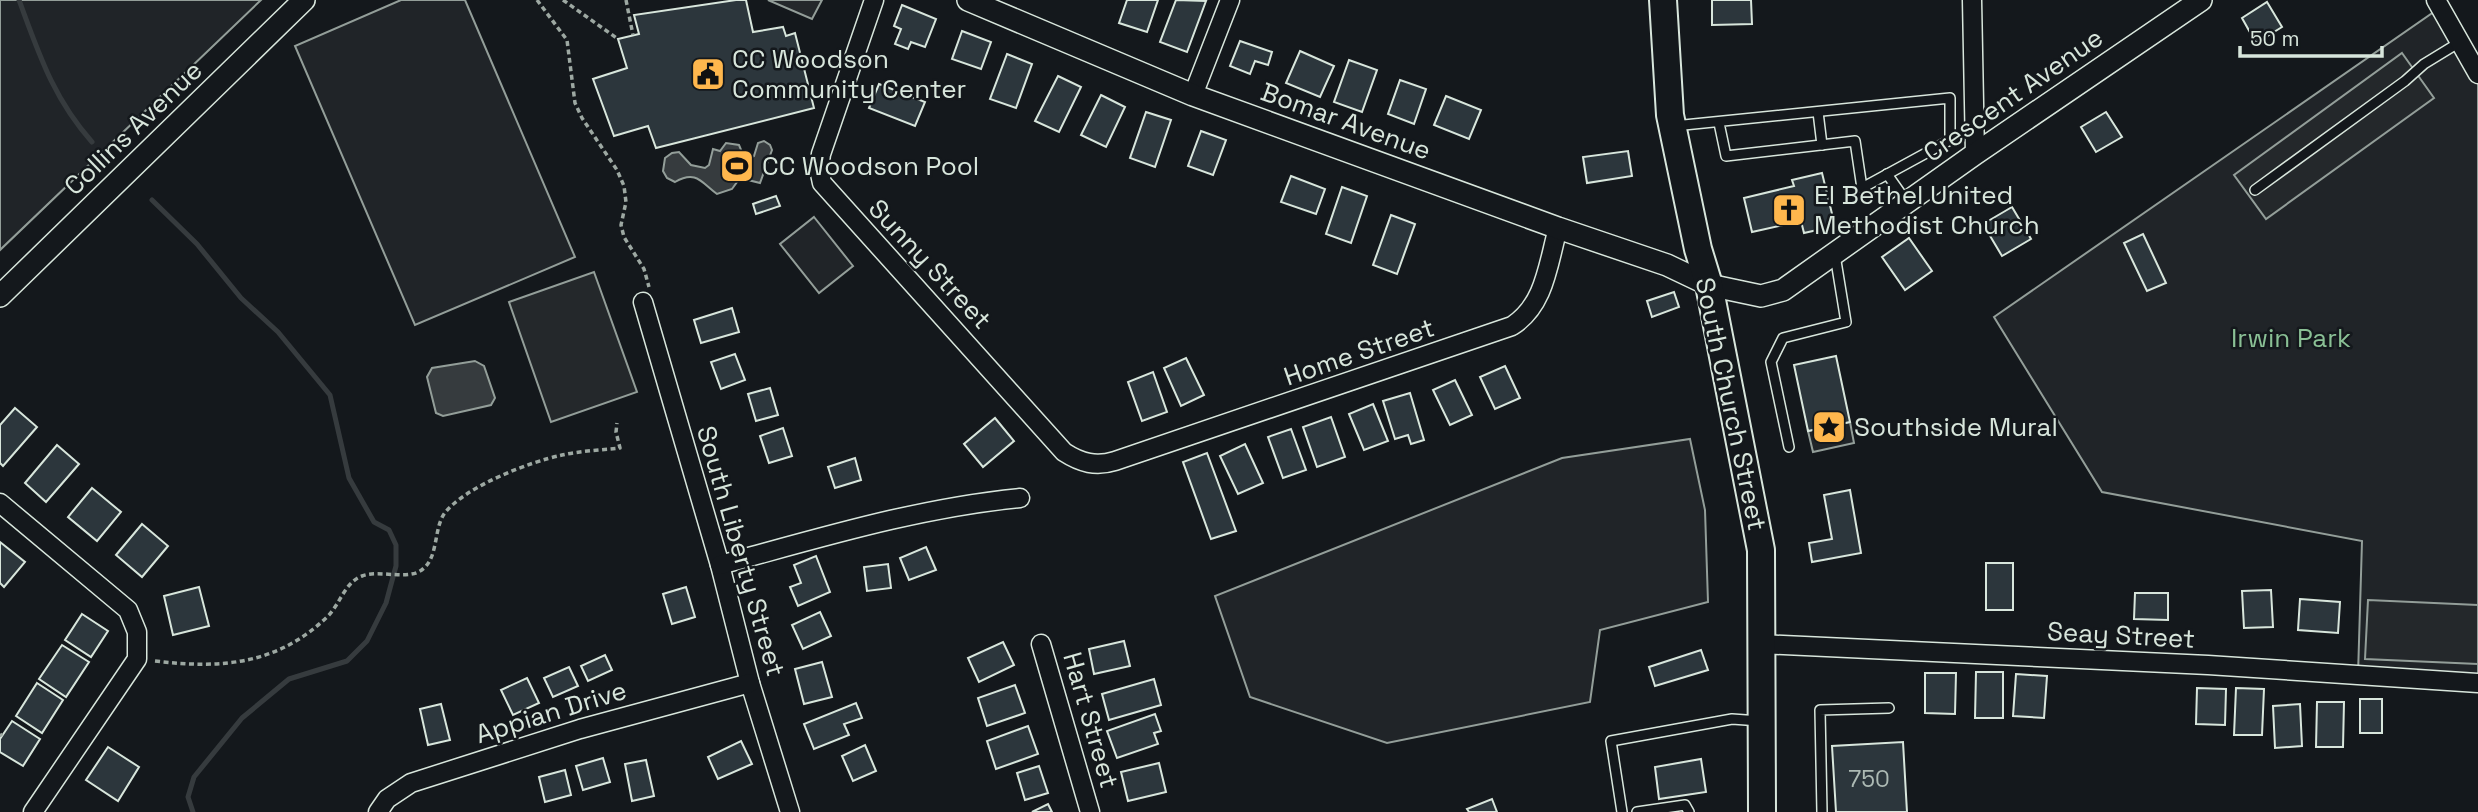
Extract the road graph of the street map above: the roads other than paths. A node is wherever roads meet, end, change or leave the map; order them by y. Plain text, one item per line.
1 (304, 0) edge
2 (874, 0) edge
3 (968, 0) edge
4 (1230, 0) edge
5 (1663, 0) edge
6 (1972, 0) edge
7 (2201, 0) edge
8 (2437, 0) edge
9 (2460, 41) junction
10 (2478, 74) edge
11 (1192, 95) junction
12 (1818, 112) junction
13 (1719, 122) junction
14 (1672, 126) junction
15 (1822, 145) junction
16 (1975, 154) junction
17 (1887, 174) junction
18 (2255, 190) dead end
19 (1907, 202) junction
20 (1558, 229) junction
21 (1835, 254) junction
22 (1709, 285) junction
23 (0, 296) edge
24 (643, 302) road end
25 (1789, 447) dead end
26 (1115, 461) joint
27 (1020, 498) dead end
28 (0, 503) edge
29 (720, 565) junction
30 (1041, 643) dead end
31 (1761, 645) junction
32 (750, 683) junction
33 (2478, 683) edge
34 (1889, 708) dead end
35 (1761, 721) junction
36 (33, 812) edge
37 (378, 812) edge
38 (790, 812) edge
39 (1090, 812) edge
40 (1622, 812) edge
41 (1637, 812) edge
42 (1689, 812) edge
43 (1762, 812) edge
44 (1822, 812) edge

1 - 23 street, Collins Avenue
2 - 26 street, Sunny Street
3 - 11 street, Bomar Avenue
4 - 11 street
5 - 14 main road, South Church Street
6 - 16 street
7 - 16 street, Crescent Avenue
8 - 9 street
9 - 10 street
9 - 18 lane
11 - 20 street, Bomar Avenue
12 - 13 lane
12 - 15 lane
12 - 17 lane
13 - 14 lane
13 - 15 lane
14 - 22 main road, South Church Street
15 - 17 lane
16 - 19 street, Crescent Avenue
17 - 19 lane
19 - 21 street, Crescent Avenue
20 - 22 street, Bomar Avenue
20 - 26 street, Home Street
21 - 22 street, Crescent Avenue
21 - 25 lane
22 - 31 main road, South Church Street
24 - 29 street, South Liberty Street
27 - 29 street
28 - 36 street
29 - 32 street, South Liberty Street
30 - 39 street, Hart Street
31 - 33 street, Seay Street
31 - 35 main road, South Church Street
32 - 37 street, Appian Drive
32 - 38 street, South Liberty Street
34 - 44 lane
35 - 40 lane
35 - 43 main road, South Church Street
41 - 42 lane

